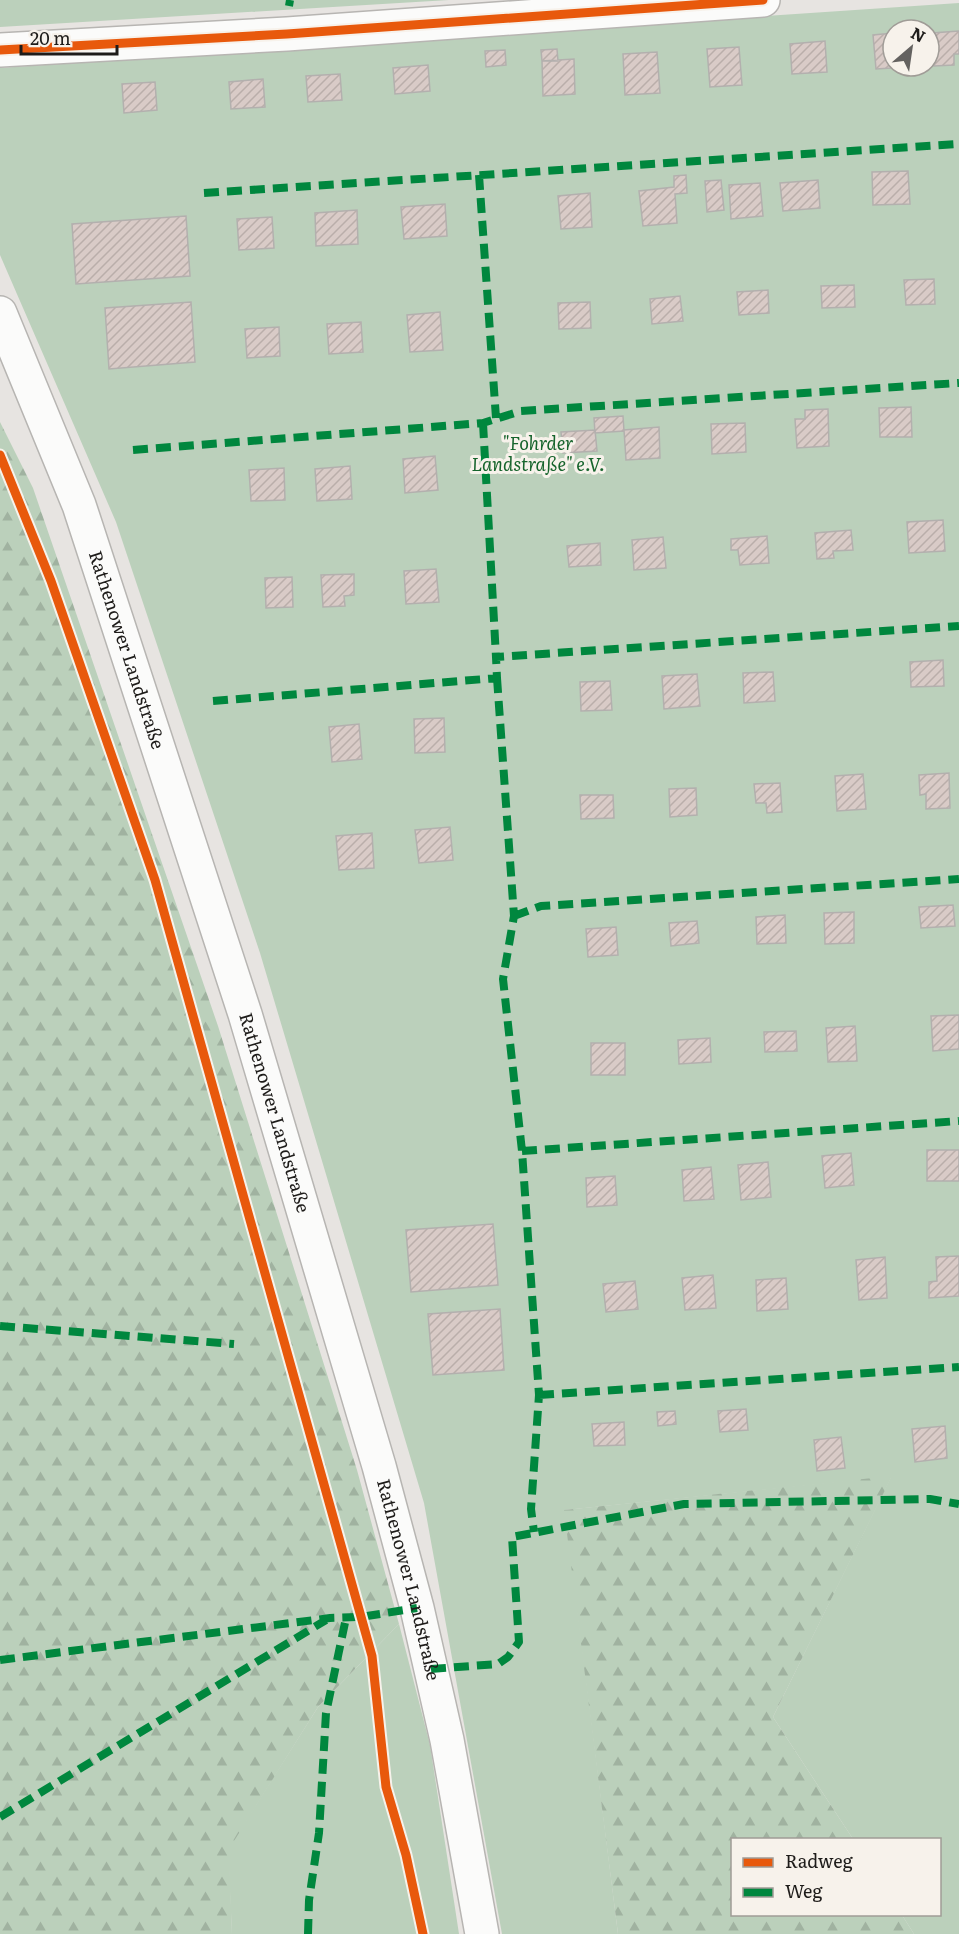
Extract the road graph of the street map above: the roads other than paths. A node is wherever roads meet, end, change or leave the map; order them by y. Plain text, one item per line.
1 (763, 0) edge
2 (0, 50) edge
3 (0, 313) edge
4 (482, 1934) edge

1 - 2 main road
3 - 4 main road, Rathenower Landstraße

